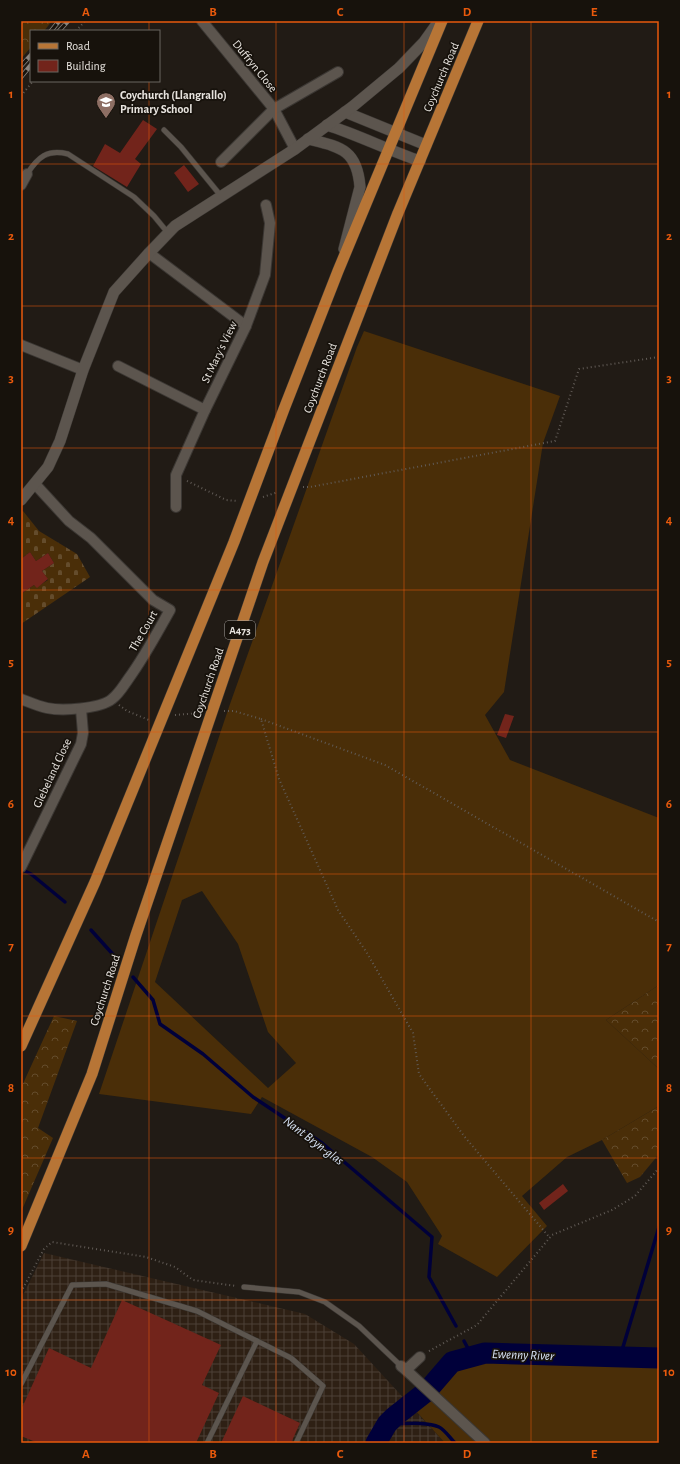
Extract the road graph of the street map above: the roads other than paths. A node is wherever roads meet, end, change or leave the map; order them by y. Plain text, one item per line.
1 (202, 21) edge
2 (440, 21) edge
3 (478, 21) edge
4 (338, 72) dead end
5 (274, 109) junction
6 (345, 112) junction
7 (327, 125) junction
8 (164, 130) dead end
9 (395, 132) junction
10 (308, 139) junction
11 (426, 145) junction
12 (295, 149) junction
13 (389, 150) junction
14 (420, 161) junction
15 (221, 162) dead end
16 (27, 174) joint
17 (21, 185) edge
18 (222, 197) junction
19 (266, 205) dead end
20 (168, 234) junction
21 (149, 253) junction
22 (338, 271) junction
23 (246, 326) junction
24 (21, 345) edge
25 (118, 366) dead end
26 (83, 370) junction
27 (205, 410) junction
28 (35, 484) junction
29 (21, 500) edge
30 (176, 507) dead end
31 (21, 699) edge
32 (81, 709) junction
33 (22, 865) edge
34 (21, 1046) edge
35 (21, 1246) edge
36 (244, 1287) road end
37 (257, 1341) junction
38 (420, 1358) road end
39 (404, 1368) junction
40 (21, 1384) edge
41 (207, 1443) edge
42 (296, 1443) edge
43 (485, 1443) edge

1 - 5 street, Duffryn Close
2 - 6 street
2 - 9 main road, Coychurch Road
3 - 11 main road, Coychurch Road / A473
4 - 5 street, Duffryn Close
5 - 12 street, Duffryn Close
5 - 15 street, Duffryn Close
6 - 7 street
6 - 9 street
7 - 10 street
7 - 13 street
8 - 18 lane
9 - 11 street
9 - 13 main road, Coychurch Road
10 - 12 street
10 - 22 street
11 - 14 main road, Coychurch Road / A473
12 - 18 street
13 - 14 street
13 - 22 main road, Coychurch Road
14 - 35 main road, Coychurch Road / A473
16 - 17 street
16 - 20 lane
18 - 20 street
19 - 23 street, St Mary's View
20 - 21 street
21 - 23 street
21 - 26 street
22 - 34 main road, Coychurch Road
23 - 27 street, St Mary's View
24 - 26 street
25 - 27 street
26 - 28 street
27 - 30 street, St Mary's View
28 - 29 street
28 - 32 street, The Court
31 - 32 street
32 - 33 street, Glebeland Close
36 - 39 lane
37 - 40 lane
37 - 41 lane
37 - 42 lane
38 - 39 street
39 - 43 street

